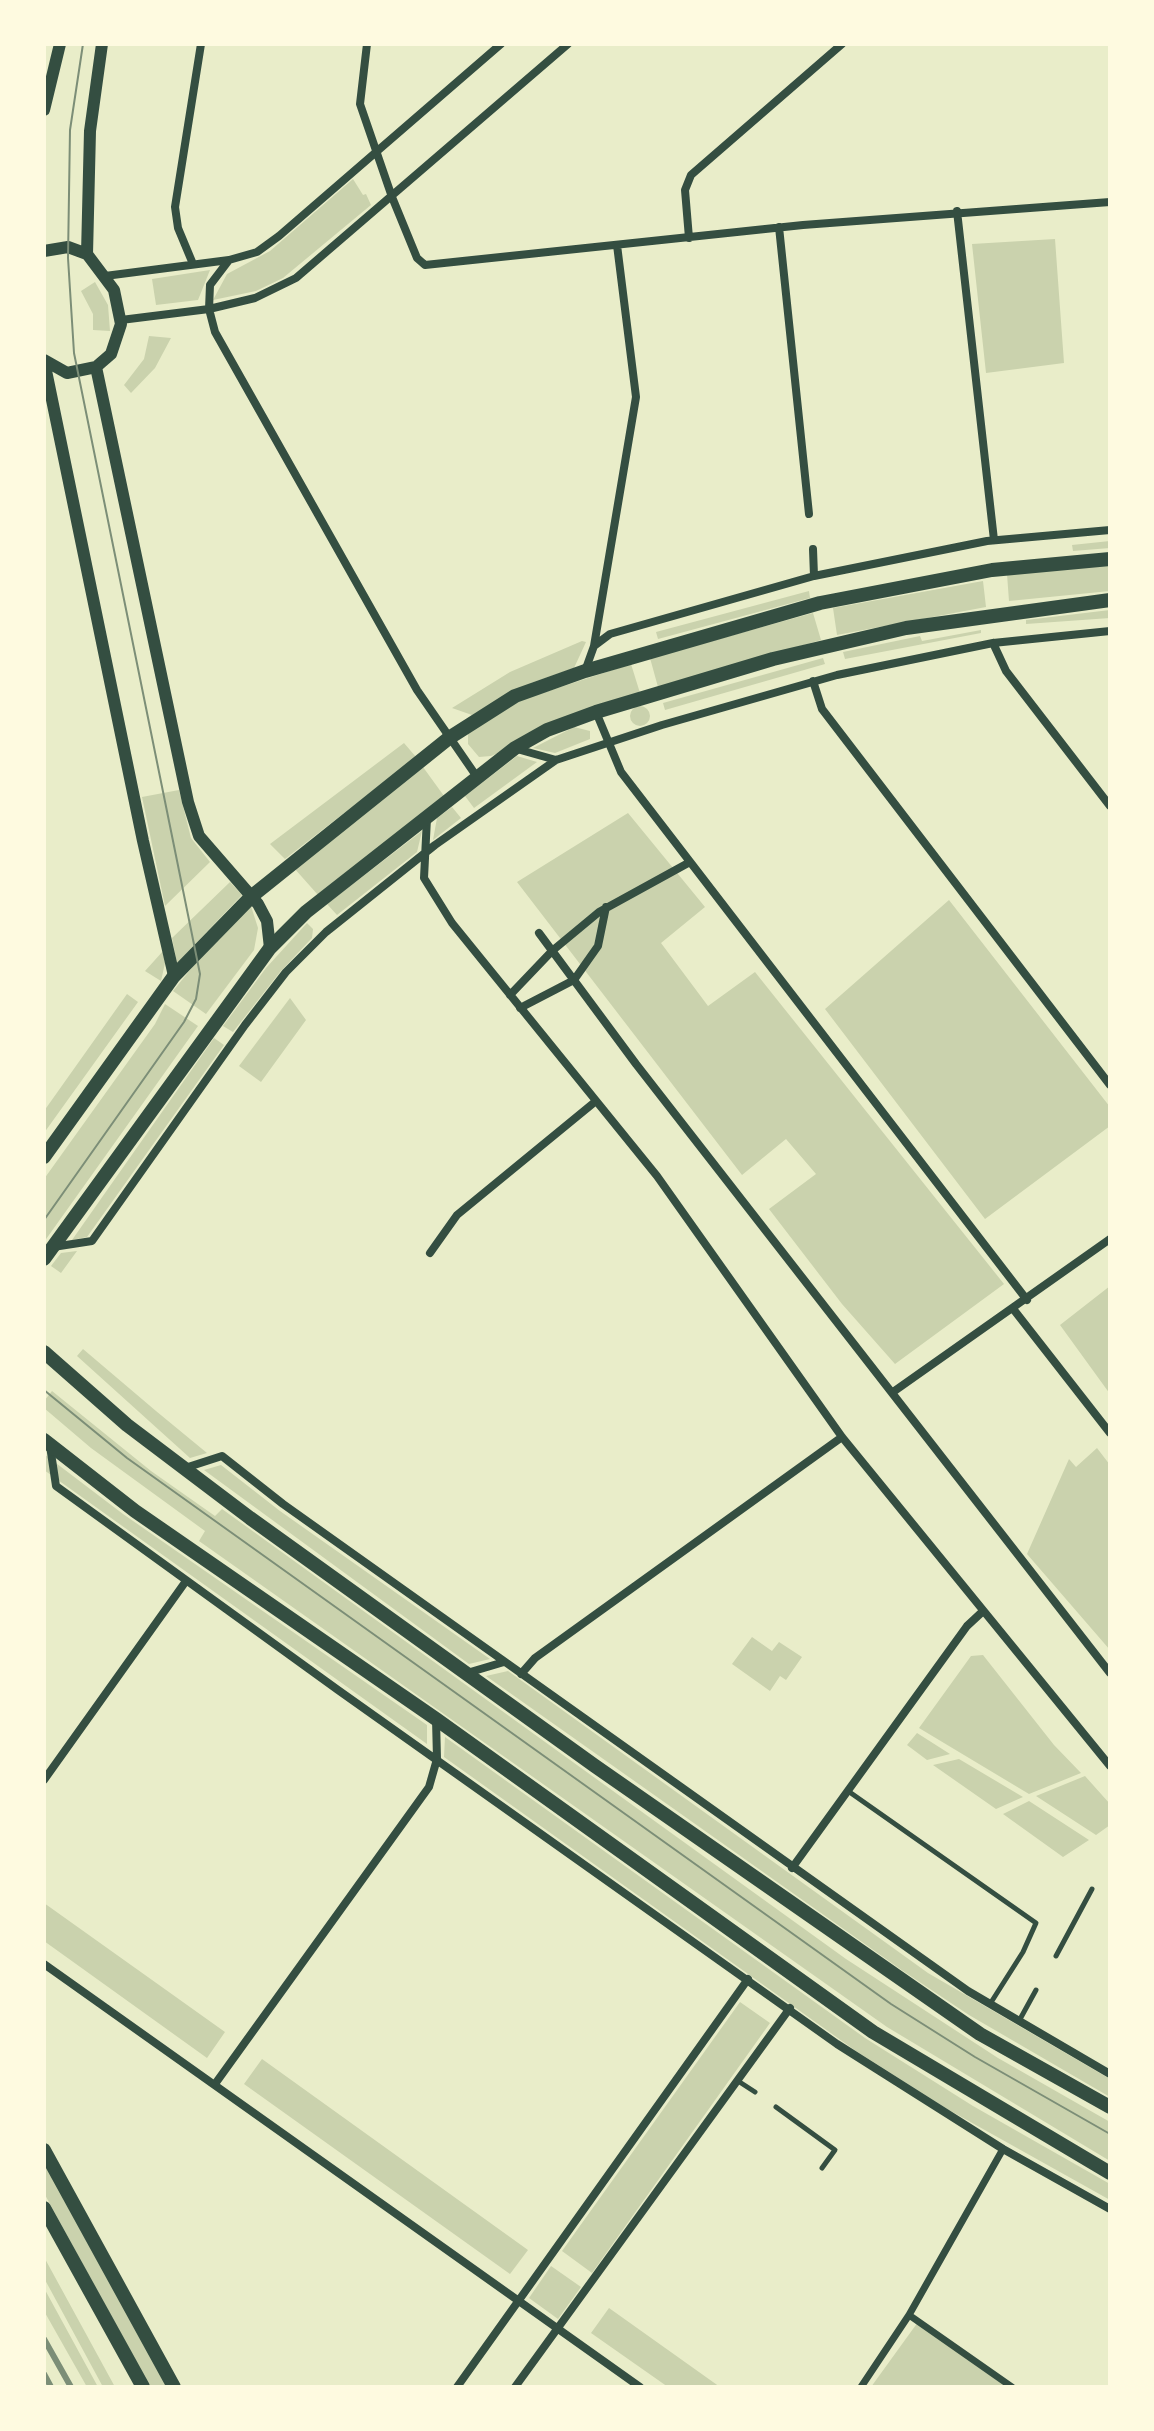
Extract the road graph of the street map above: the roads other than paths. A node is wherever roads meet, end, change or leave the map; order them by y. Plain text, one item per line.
1 (60, 44) edge
2 (102, 44) edge
3 (201, 44) edge
4 (367, 44) edge
5 (501, 44) edge
6 (568, 44) edge
7 (842, 44) edge
8 (47, 84) edge
9 (44, 110) edge
10 (376, 151) junction
11 (392, 197) junction
12 (1110, 202) edge
13 (957, 211) junction
14 (779, 227) junction
15 (689, 238) junction
16 (617, 245) junction
17 (44, 251) edge
18 (87, 254) junction
19 (229, 260) junction
20 (193, 264) junction
21 (105, 276) junction
22 (209, 309) junction
23 (121, 320) junction
24 (44, 361) edge
25 (96, 367) junction
26 (809, 514) dead end
27 (1110, 530) edge
28 (993, 535) junction
29 (813, 549) dead end
30 (1110, 559) edge
31 (814, 576) junction
32 (1110, 600) edge
33 (1110, 631) edge
34 (993, 643) junction
35 (594, 646) junction
36 (585, 671) junction
37 (813, 681) junction
38 (596, 712) junction
39 (449, 738) junction
40 (607, 742) junction
41 (515, 748) junction
42 (556, 760) junction
43 (477, 777) junction
44 (1110, 806) edge
45 (427, 816) junction
46 (424, 854) junction
47 (690, 862) junction
48 (252, 896) junction
49 (606, 907) junction
50 (539, 933) dead end
51 (270, 948) junction
52 (552, 951) junction
53 (174, 976) junction
54 (574, 980) junction
55 (510, 995) junction
56 (520, 1008) junction
57 (1110, 1085) edge
58 (596, 1101) junction
59 (44, 1157) edge
60 (1110, 1239) edge
61 (48, 1253) edge
62 (430, 1253) dead end
63 (1027, 1300) junction
64 (1014, 1310) junction
65 (44, 1352) edge
66 (893, 1392) junction
67 (1110, 1433) edge
68 (842, 1437) junction
69 (47, 1443) edge
70 (185, 1468) junction
71 (186, 1581) junction
72 (981, 1613) junction
73 (504, 1662) junction
74 (466, 1673) junction
75 (1110, 1673) edge
76 (521, 1674) junction
77 (436, 1719) junction
78 (437, 1759) junction
79 (1110, 1766) edge
80 (44, 1780) edge
81 (848, 1791) junction
82 (792, 1868) junction
83 (1092, 1889) dead end
84 (1056, 1956) dead end
85 (44, 1964) edge
86 (748, 1979) junction
87 (1036, 1990) dead end
88 (990, 2004) junction
89 (790, 2008) junction
90 (1019, 2021) junction
91 (1110, 2074) edge
92 (738, 2081) junction
93 (215, 2084) junction
94 (755, 2092) dead end
95 (776, 2107) dead end
96 (1110, 2107) edge
97 (1003, 2149) junction
98 (44, 2150) edge
99 (822, 2168) dead end
100 (1110, 2173) edge
101 (44, 2208) edge
102 (1110, 2209) edge
103 (520, 2302) junction
104 (909, 2315) junction
105 (559, 2330) junction
106 (143, 2387) edge
107 (174, 2387) edge
108 (457, 2387) edge
109 (515, 2387) edge
110 (640, 2387) edge
111 (861, 2387) edge
112 (1012, 2387) edge

1 - 8 street
2 - 18 street
3 - 20 street
4 - 10 street
5 - 10 street
6 - 11 street
7 - 15 street
8 - 9 street
10 - 11 street
10 - 19 street
11 - 16 street
11 - 22 street
12 - 13 street
13 - 14 street
13 - 28 street
14 - 15 street
14 - 26 street
15 - 16 street
16 - 35 street
17 - 18 street
18 - 21 street
19 - 20 street
19 - 22 street
20 - 21 street
21 - 23 street
22 - 23 street
22 - 39 street
23 - 25 street
24 - 25 street
24 - 53 street
25 - 48 street
27 - 28 street
28 - 31 street
29 - 31 street
30 - 36 main road
31 - 35 street
32 - 38 main road
33 - 34 street
34 - 37 street
34 - 44 street
35 - 36 street
36 - 39 main road
37 - 40 street
37 - 57 street
38 - 40 street
38 - 41 main road
39 - 43 street
39 - 48 main road
40 - 42 street
40 - 47 street
41 - 42 street
41 - 43 main road
42 - 46 street
43 - 45 main road
45 - 46 street
45 - 51 main road
46 - 55 street
46 - 61 street
47 - 49 street
47 - 63 street
48 - 51 street
48 - 53 main road
49 - 52 street
49 - 54 street
50 - 52 street
51 - 61 main road
52 - 54 street
52 - 55 street
53 - 59 main road
54 - 56 street
54 - 66 street
55 - 56 street
56 - 58 street
58 - 62 street
58 - 68 street
60 - 63 street
63 - 64 street
64 - 66 street
64 - 67 street
65 - 70 main road
66 - 75 street
68 - 72 street
68 - 76 street
69 - 71 street
69 - 77 main road
70 - 73 street
70 - 74 main road
71 - 78 street
71 - 80 street
72 - 79 street
72 - 81 street
73 - 74 street
73 - 76 street
74 - 96 main road
76 - 82 street
77 - 78 street
77 - 100 main road
78 - 86 street
78 - 93 street
81 - 82 street
81 - 88 lane
82 - 88 street
83 - 84 lane
85 - 93 street
86 - 89 street
86 - 103 street
87 - 90 lane
88 - 90 street
89 - 92 street
89 - 97 street
90 - 91 street
92 - 94 lane
92 - 105 street
93 - 103 street
95 - 99 lane
97 - 102 street
97 - 104 street
98 - 107 main road
101 - 106 main road
103 - 105 street
103 - 108 street
104 - 111 street
104 - 112 street
105 - 109 street
105 - 110 street

